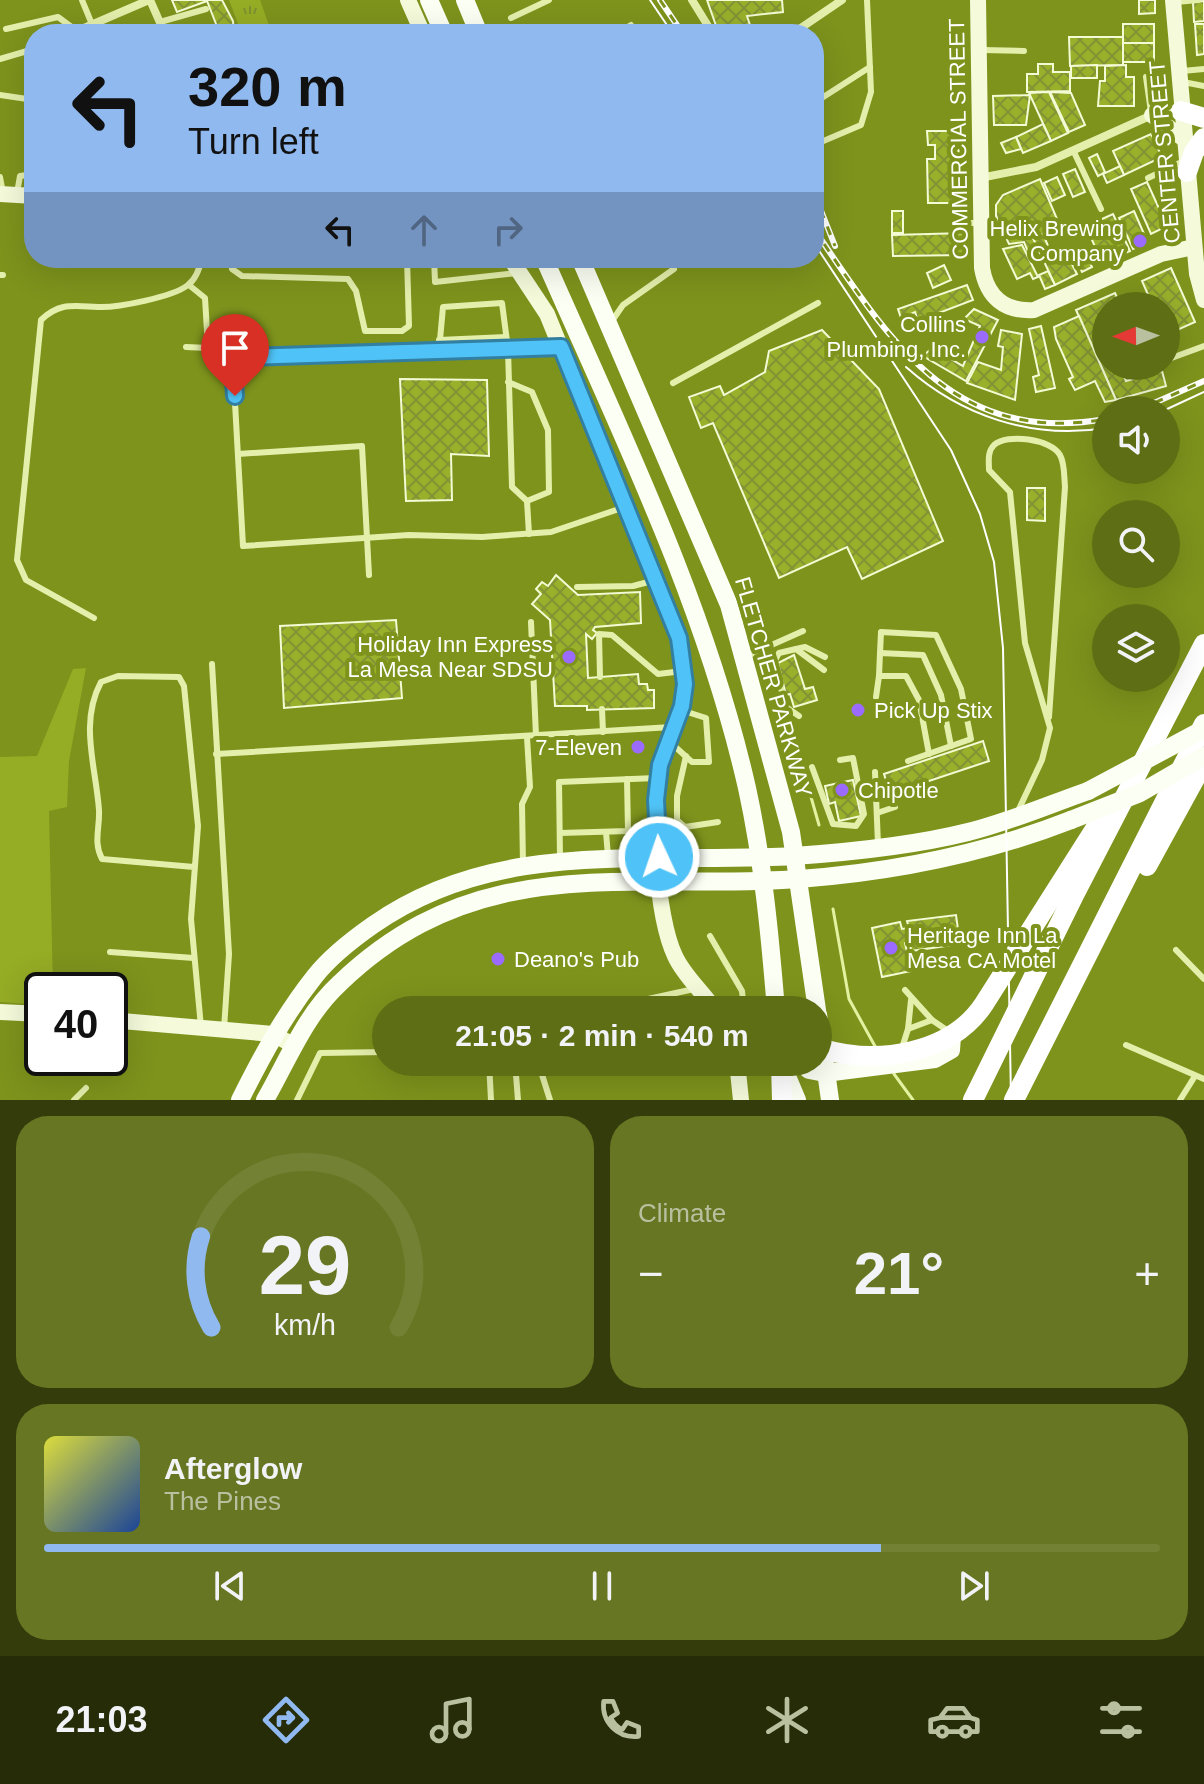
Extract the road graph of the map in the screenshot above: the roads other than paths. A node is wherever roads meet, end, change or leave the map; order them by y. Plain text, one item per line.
1 (82, 0) edge
2 (150, 0) edge
3 (408, 0) edge
4 (429, 0) edge
5 (465, 0) edge
6 (692, 0) edge
7 (842, 0) edge
8 (867, 0) edge
9 (978, 0) edge
10 (1198, 0) edge
11 (545, 1) edge
12 (1173, 1) edge
13 (206, 9) dead end
14 (511, 18) dead end
15 (160, 22) joint
16 (28, 24) edge
17 (66, 24) edge
18 (92, 24) joint
19 (419, 24) edge
20 (440, 24) edge
21 (475, 24) edge
22 (707, 24) edge
23 (807, 24) edge
24 (24, 25) edge
25 (6, 29) dead end
26 (978, 49) junction
27 (1024, 51) dead end
28 (24, 52) edge
29 (0, 59) edge
30 (870, 67) junction
31 (1204, 69) edge
32 (1179, 76) junction
33 (1146, 77) dead end
34 (1204, 86) edge
35 (0, 95) edge
36 (824, 97) edge
37 (24, 99) edge
38 (1181, 111) junction
39 (1204, 111) edge
40 (1152, 115) junction
41 (1204, 118) edge
42 (1194, 138) edge
43 (824, 141) edge
44 (1073, 150) junction
45 (1186, 166) junction
46 (24, 175) edge
47 (0, 177) edge
48 (980, 178) junction
49 (1148, 178) dead end
50 (7, 195) edge
51 (1101, 209) dead end
52 (1194, 247) junction
53 (197, 268) edge
54 (232, 268) edge
55 (407, 268) edge
56 (434, 268) edge
57 (518, 268) edge
58 (548, 268) edge
59 (585, 268) edge
60 (674, 269) dead end
61 (521, 272) junction
62 (189, 285) junction
63 (1204, 300) edge
64 (818, 303) dead end
65 (610, 324) junction
66 (506, 337) junction
67 (439, 340) junction
68 (1204, 346) edge
69 (186, 347) dead end
70 (561, 347) junction
71 (508, 349) junction
72 (439, 351) junction
73 (1180, 355) edge
74 (508, 382) junction
75 (673, 383) dead end
76 (238, 454) junction
77 (527, 501) junction
78 (625, 507) junction
79 (529, 534) junction
80 (367, 538) junction
81 (369, 575) dead end
82 (655, 580) junction
83 (577, 587) dead end
84 (94, 618) dead end
85 (531, 622) dead end
86 (803, 631) dead end
87 (1204, 645) edge
88 (796, 649) junction
89 (880, 653) junction
90 (825, 657) dead end
91 (744, 658) junction
92 (212, 664) dead end
93 (824, 670) dead end
94 (683, 671) junction
95 (879, 676) junction
96 (600, 677) dead end
97 (876, 697) dead end
98 (602, 709) dead end
99 (680, 710) junction
100 (799, 716) dead end
101 (1049, 717) junction
102 (1204, 727) edge
103 (603, 732) junction
104 (672, 734) junction
105 (536, 736) junction
106 (527, 737) junction
107 (1154, 741) junction
108 (951, 746) junction
109 (216, 754) junction
110 (929, 754) junction
111 (686, 756) junction
112 (1204, 759) edge
113 (840, 760) dead end
114 (908, 761) dead end
115 (812, 767) dead end
116 (875, 772) dead end
117 (659, 778) junction
118 (627, 779) junction
119 (895, 807) dead end
120 (877, 813) junction
121 (1015, 817) junction
122 (718, 822) dead end
123 (606, 832) junction
124 (560, 833) junction
125 (1022, 838) junction
126 (878, 847) junction
127 (794, 856) junction
128 (659, 857) junction
129 (760, 857) junction
130 (609, 859) junction
131 (561, 861) junction
132 (523, 865) junction
133 (194, 867) junction
134 (763, 879) junction
135 (797, 879) junction
136 (659, 881) junction
137 (710, 936) dead end
138 (1176, 950) dead end
139 (110, 952) dead end
140 (194, 958) junction
141 (1085, 959) junction
142 (1204, 979) edge
143 (697, 988) junction
144 (905, 990) dead end
145 (661, 996) edge
146 (704, 996) edge
147 (743, 996) edge
148 (775, 996) edge
149 (815, 996) edge
150 (1067, 996) junction
151 (911, 1000) junction
152 (0, 1012) edge
153 (24, 1013) edge
154 (932, 1020) junction
155 (128, 1022) edge
156 (201, 1028) junction
157 (224, 1029) junction
158 (908, 1029) junction
159 (273, 1034) junction
160 (952, 1036) junction
161 (293, 1045) junction
162 (1126, 1045) dead end
163 (832, 1051) edge
164 (372, 1052) edge
165 (900, 1052) junction
166 (832, 1072) edge
167 (490, 1076) edge
168 (516, 1076) edge
169 (542, 1076) edge
170 (738, 1076) edge
171 (785, 1076) edge
172 (791, 1076) edge
173 (826, 1076) edge
174 (1195, 1076) junction
175 (1204, 1079) edge
176 (86, 1088) dead end
177 (74, 1100) edge
178 (240, 1100) edge
179 (265, 1100) edge
180 (297, 1100) edge
181 (491, 1100) edge
182 (518, 1100) edge
183 (550, 1100) edge
184 (741, 1100) edge
185 (782, 1100) edge
186 (797, 1100) edge
187 (830, 1100) edge
188 (973, 1100) edge
189 (1014, 1100) edge
190 (1028, 1100) edge
191 (1180, 1100) edge

1 - 18 lane
2 - 15 street
2 - 18 street
3 - 19 street
4 - 20 main road
5 - 21 main road
6 - 22 street
7 - 23 street
8 - 30 lane
9 - 26 street, COMMERCIAL STREET
10 - 12 lane
11 - 14 lane
12 - 32 street, CENTER STREET
13 - 15 lane
16 - 17 lane
24 - 25 lane
26 - 27 lane
26 - 48 street, COMMERCIAL STREET
28 - 29 lane
30 - 36 lane
30 - 43 lane
31 - 32 lane
32 - 34 lane
32 - 38 street, CENTER STREET
33 - 40 lane
35 - 37 lane
38 - 39 street
38 - 40 street
38 - 41 highway
38 - 42 street, CENTER STREET
40 - 42 street
40 - 44 street
42 - 45 highway
44 - 48 street
44 - 51 lane
45 - 49 lane
45 - 52 street, CENTER STREET
46 - 50 lane
47 - 50 lane
48 - 52 street, COMMERCIAL STREET
52 - 63 street, CENTER STREET
53 - 62 lane
54 - 55 lane
56 - 61 lane
57 - 61 street
58 - 129 main road
59 - 65 main road, FLETCHER PARKWAY
60 - 65 lane
61 - 70 street
62 - 69 lane
62 - 84 lane
64 - 75 lane
65 - 91 main road, FLETCHER PARKWAY
66 - 67 lane
66 - 67 lane
66 - 71 lane
67 - 72 lane
68 - 73 lane
70 - 71 lane
70 - 78 street
71 - 72 lane
71 - 74 lane
72 - 76 lane
74 - 77 lane
74 - 77 lane
76 - 80 lane
76 - 80 lane
77 - 79 lane
78 - 79 lane
78 - 82 street
79 - 80 lane
80 - 81 lane
82 - 83 lane
82 - 94 street
85 - 105 lane
86 - 91 lane
87 - 107 highway
88 - 90 lane
88 - 93 lane
88 - 100 lane
89 - 95 lane
89 - 108 lane
89 - 108 lane
91 - 127 main road, FLETCHER PARKWAY
92 - 109 lane
94 - 96 lane
94 - 99 street
95 - 97 lane
95 - 110 lane
98 - 103 lane
99 - 104 street
99 - 111 lane
101 - 101 lane
101 - 121 lane
102 - 121 main road, bridge
102 - 141 highway
103 - 104 lane
103 - 105 lane
104 - 111 lane
104 - 117 street
105 - 106 lane
106 - 109 lane
106 - 132 lane
107 - 160 highway
107 - 188 highway
108 - 110 lane
109 - 157 lane
110 - 114 lane
111 - 122 lane
112 - 125 main road, bridge
112 - 141 highway
113 - 115 lane
116 - 120 lane
117 - 118 lane
117 - 128 street
118 - 123 lane
118 - 124 lane
119 - 120 lane
120 - 126 lane
121 - 125 main road
121 - 126 main road
123 - 124 lane
123 - 130 lane
124 - 131 lane
125 - 135 main road
126 - 127 main road
127 - 129 main road
127 - 135 main road, FLETCHER PARKWAY
128 - 129 main road
128 - 130 main road
128 - 136 street
129 - 134 main road
130 - 131 main road
131 - 132 main road
132 - 159 main road
133 - 133 lane
133 - 140 lane
134 - 135 main road
134 - 136 main road
134 - 148 main road
135 - 149 main road, FLETCHER PARKWAY
136 - 143 street
136 - 161 main road
137 - 147 lane
138 - 142 lane
139 - 140 lane
140 - 156 lane
141 - 150 highway
143 - 145 lane
143 - 146 street
144 - 151 lane
150 - 189 highway
150 - 190 highway
151 - 154 lane
151 - 158 lane
152 - 153 street
154 - 158 lane
154 - 160 lane
155 - 156 street
156 - 157 street
157 - 159 street
158 - 165 lane
159 - 161 street
159 - 178 main road
160 - 165 highway
160 - 166 main road
161 - 179 main road
162 - 174 lane
163 - 165 highway
164 - 180 lane
167 - 181 lane
168 - 182 lane
169 - 183 lane
170 - 184 street
171 - 185 highway
172 - 186 main road
173 - 187 main road, FLETCHER PARKWAY
174 - 175 lane
174 - 191 lane
176 - 177 lane

